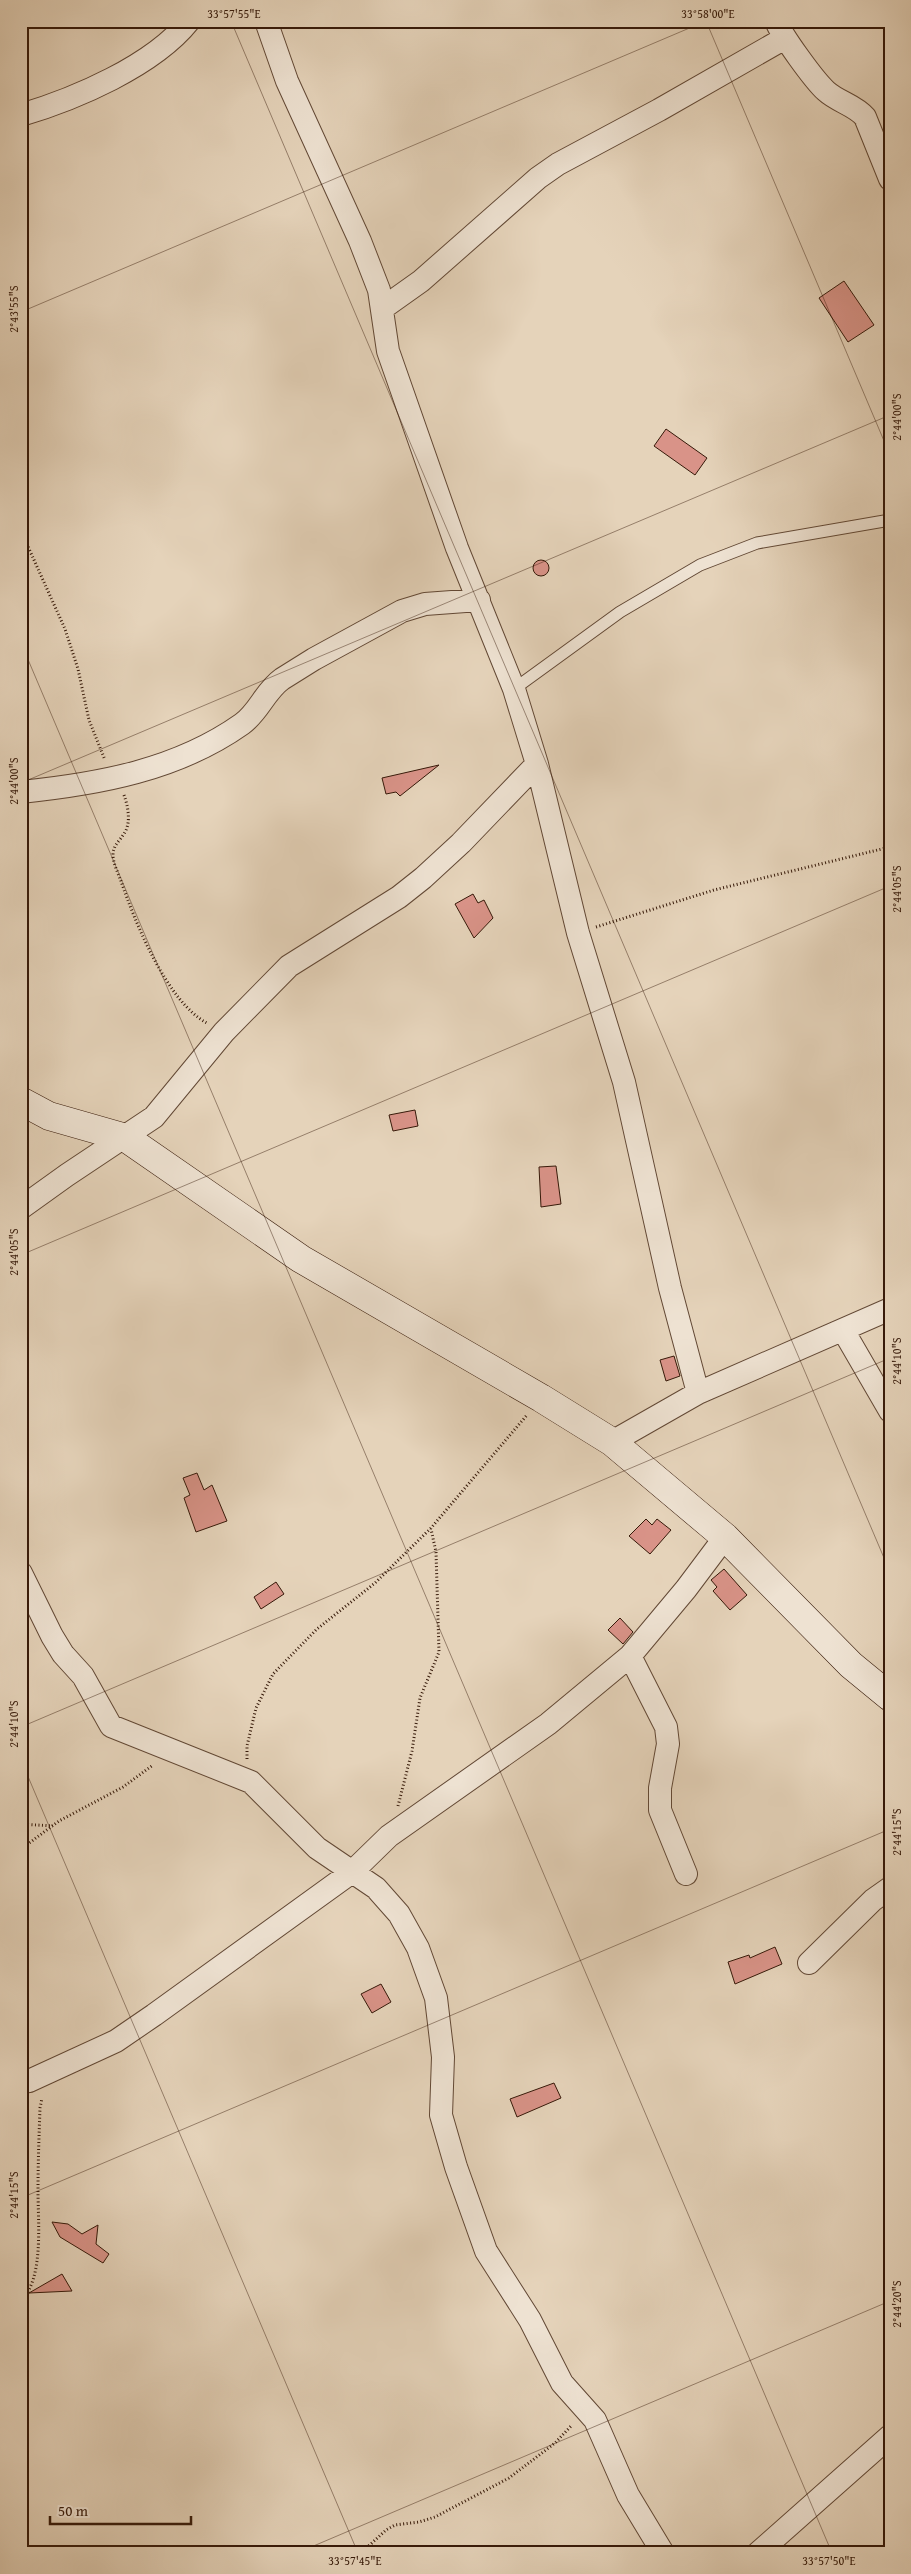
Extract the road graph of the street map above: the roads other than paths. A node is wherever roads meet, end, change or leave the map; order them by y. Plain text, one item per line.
1 (189, 21) edge
2 (266, 21) edge
3 (780, 30) edge
4 (21, 115) edge
5 (890, 179) edge
6 (383, 308) junction
7 (890, 520) edge
8 (479, 600) junction
9 (514, 689) junction
10 (537, 764) junction
11 (21, 792) edge
12 (21, 1101) edge
13 (21, 1108) edge
14 (49, 1116) junction
15 (126, 1138) junction
16 (21, 1208) edge
17 (890, 1309) edge
18 (843, 1330) junction
19 (698, 1393) junction
20 (890, 1411) edge
21 (612, 1442) junction
22 (725, 1537) junction
23 (21, 1573) edge
24 (630, 1656) junction
25 (890, 1697) edge
26 (352, 1872) junction
27 (686, 1874) dead end
28 (890, 1888) edge
29 (809, 1963) dead end
30 (21, 2082) edge
31 (890, 2436) edge
32 (663, 2553) edge
33 (758, 2553) edge

1 - 4 street
2 - 6 street
3 - 5 street
3 - 6 street
6 - 8 street
7 - 9 lane
8 - 9 street
8 - 11 street
9 - 10 street
10 - 15 street
10 - 19 street
12 - 14 street
13 - 14 street
14 - 15 street
15 - 16 street
15 - 21 street
17 - 18 street
18 - 19 street
18 - 20 street
19 - 21 street
21 - 22 street
22 - 24 street
22 - 25 street
23 - 26 street
24 - 26 street
24 - 27 street
26 - 30 street
26 - 32 street
28 - 29 street
31 - 33 street

